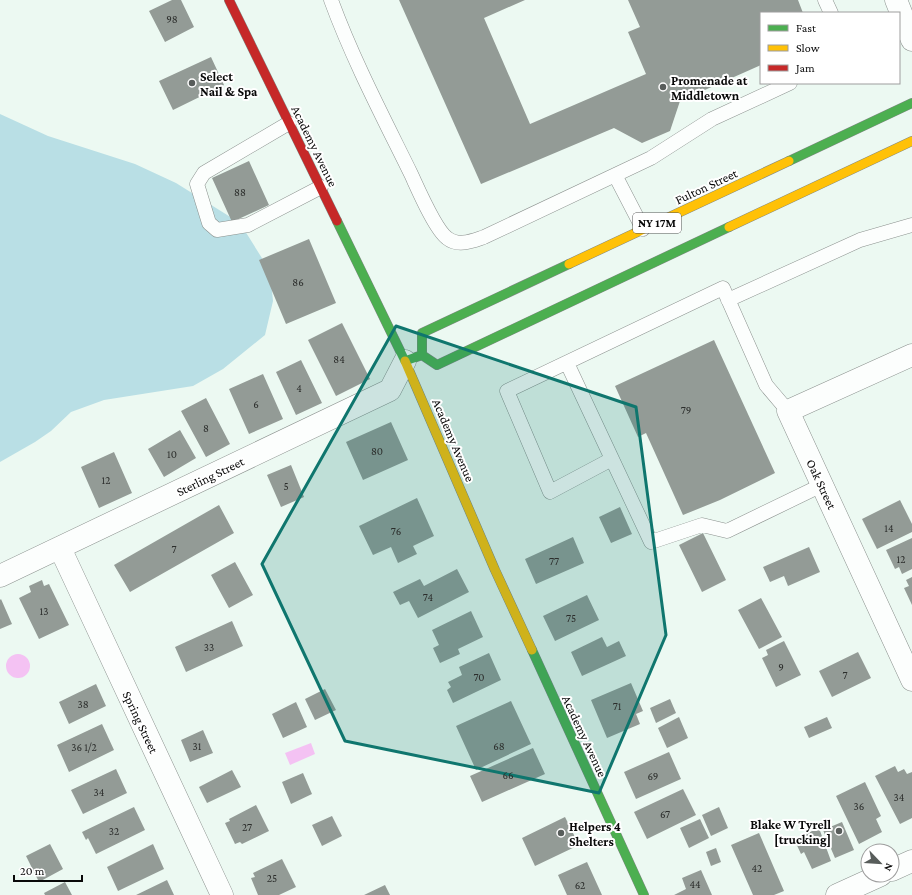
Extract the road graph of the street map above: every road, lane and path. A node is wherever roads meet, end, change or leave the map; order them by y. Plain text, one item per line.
1 (229, 0) edge
2 (331, 0) edge
3 (825, 0) edge
4 (896, 0) edge
5 (831, 12) edge
6 (907, 29) edge
7 (788, 84) edge
8 (912, 103) edge
9 (289, 123) junction
10 (912, 141) edge
11 (615, 175) junction
12 (321, 187) junction
13 (912, 225) edge
14 (643, 229) junction
15 (728, 300) junction
16 (912, 355) edge
17 (413, 358) junction
18 (567, 363) junction
19 (788, 412) junction
20 (612, 459) junction
21 (822, 485) junction
22 (60, 548) junction
23 (0, 576) edge
24 (912, 680) edge
25 (912, 861) edge
26 (900, 866) edge
27 (863, 883) edge
28 (222, 895) edge
29 (644, 895) edge
30 (837, 895) edge

1 - 9 main road, Academy Avenue
2 - 11 lane
3 - 5 lane
4 - 6 street
7 - 11 lane
8 - 14 main road, Fulton Street / NY 17M
9 - 12 main road, Academy Avenue
9 - 12 lane
10 - 17 main road, NY 17M
11 - 14 lane
12 - 17 main road, Academy Avenue
13 - 15 lane
14 - 17 main road, Fulton Street / NY 17M
15 - 18 lane
15 - 19 lane
16 - 19 street
17 - 22 street, Sterling Street
17 - 29 main road, Academy Avenue
18 - 20 lane
18 - 20 lane
19 - 21 street, Oak Street
20 - 21 lane
21 - 24 street, Oak Street
22 - 23 street, Sterling Street
22 - 28 street, Spring Street
25 - 26 street
27 - 30 street

